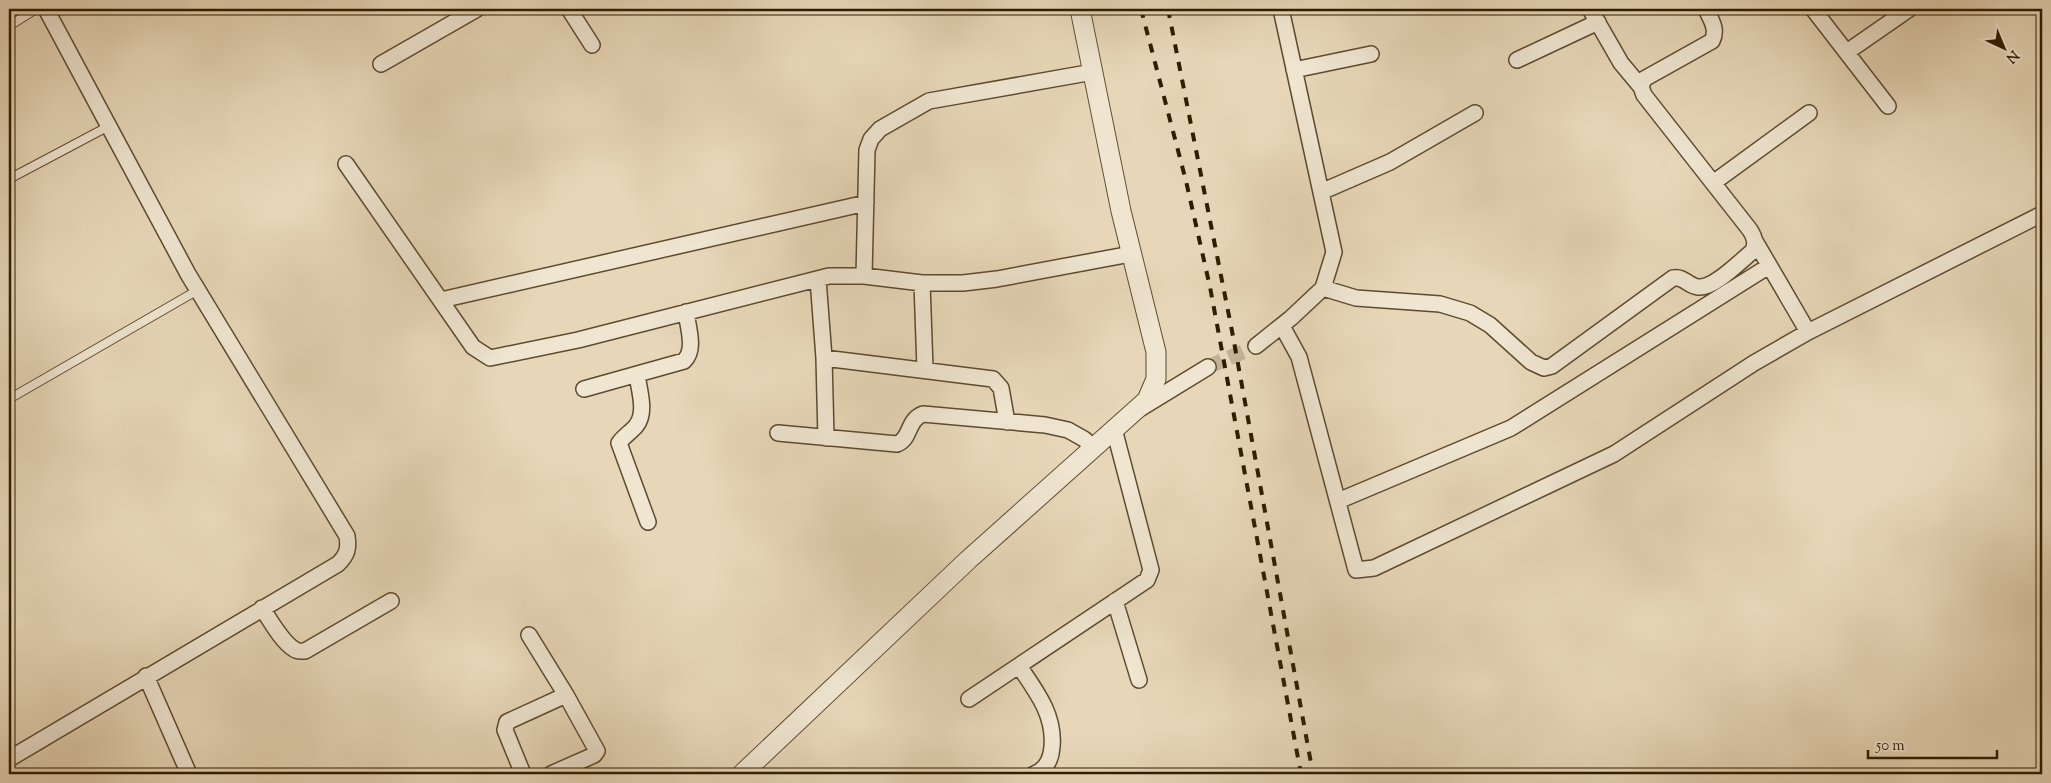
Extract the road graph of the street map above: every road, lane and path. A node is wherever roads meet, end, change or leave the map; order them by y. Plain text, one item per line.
1 (36, 9) edge
2 (46, 9) edge
3 (476, 9) edge
4 (569, 9) edge
5 (1080, 9) edge
6 (1280, 9) edge
7 (1590, 9) edge
8 (1706, 9) edge
9 (1813, 9) edge
10 (1909, 9) edge
11 (1598, 22) junction
12 (9, 26) edge
13 (592, 46) dead end
14 (1847, 52) junction
15 (1371, 54) dead end
16 (1517, 60) dead end
17 (381, 64) dead end
18 (1294, 70) junction
19 (1093, 72) junction
20 (1640, 88) junction
21 (1888, 106) dead end
22 (1476, 112) dead end
23 (1809, 114) dead end
24 (109, 126) junction
25 (346, 164) dead end
26 (9, 179) edge
27 (1713, 183) junction
28 (1321, 192) junction
29 (866, 203) junction
30 (2042, 214) edge
31 (1755, 241) junction
32 (1131, 254) junction
33 (1770, 266) junction
34 (864, 276) junction
35 (818, 279) junction
36 (922, 283) junction
37 (1323, 288) junction
38 (198, 290) junction
39 (441, 300) junction
40 (686, 312) junction
41 (1282, 326) junction
42 (1808, 332) junction
43 (1256, 346) tunnel mouth
44 (824, 358) junction
45 (1208, 367) tunnel mouth
46 (925, 370) junction
47 (637, 375) junction
48 (584, 389) dead end
49 (9, 399) edge
50 (1131, 414) junction
51 (1008, 422) junction
52 (1114, 429) junction
53 (778, 434) dead end
54 (826, 438) junction
55 (1094, 448) junction
56 (1338, 501) junction
57 (648, 522) dead end
58 (391, 601) dead end
59 (1115, 601) junction
60 (262, 608) junction
61 (529, 635) dead end
62 (1019, 666) junction
63 (146, 676) junction
64 (1139, 680) dead end
65 (566, 695) junction
66 (969, 699) dead end
67 (9, 759) edge
68 (747, 769) edge
69 (189, 774) edge
70 (523, 774) edge
71 (551, 774) edge
72 (1034, 774) edge

1 - 12 lane
2 - 24 street
3 - 17 street
4 - 13 street
5 - 19 street
6 - 18 street
7 - 11 street
8 - 20 street
9 - 14 street
10 - 14 street
11 - 16 street
11 - 20 street
14 - 21 street
15 - 18 street
18 - 28 street
19 - 29 street
19 - 32 street
20 - 27 street
22 - 28 street
23 - 27 street
24 - 26 lane
24 - 38 street
25 - 39 street
27 - 31 street
28 - 37 street
29 - 34 street
29 - 39 street
30 - 42 street
31 - 33 street
31 - 37 street
32 - 36 street
32 - 50 street
33 - 42 street
33 - 56 street
34 - 35 street
34 - 36 street
35 - 40 street
35 - 44 street
36 - 46 street
37 - 41 street
38 - 49 lane
38 - 60 street
39 - 40 street
40 - 47 street
41 - 43 street
41 - 56 street
42 - 56 street
44 - 46 street
44 - 54 street
45 - 50 street
46 - 51 street
47 - 48 street
47 - 57 street
50 - 52 street
51 - 54 street
51 - 55 street
52 - 55 street
52 - 59 street
53 - 54 street
55 - 68 street
58 - 60 street
59 - 62 street
59 - 64 street
60 - 63 street
61 - 65 street
62 - 66 street
62 - 72 street
63 - 67 street
63 - 69 street
65 - 70 street
65 - 71 street

